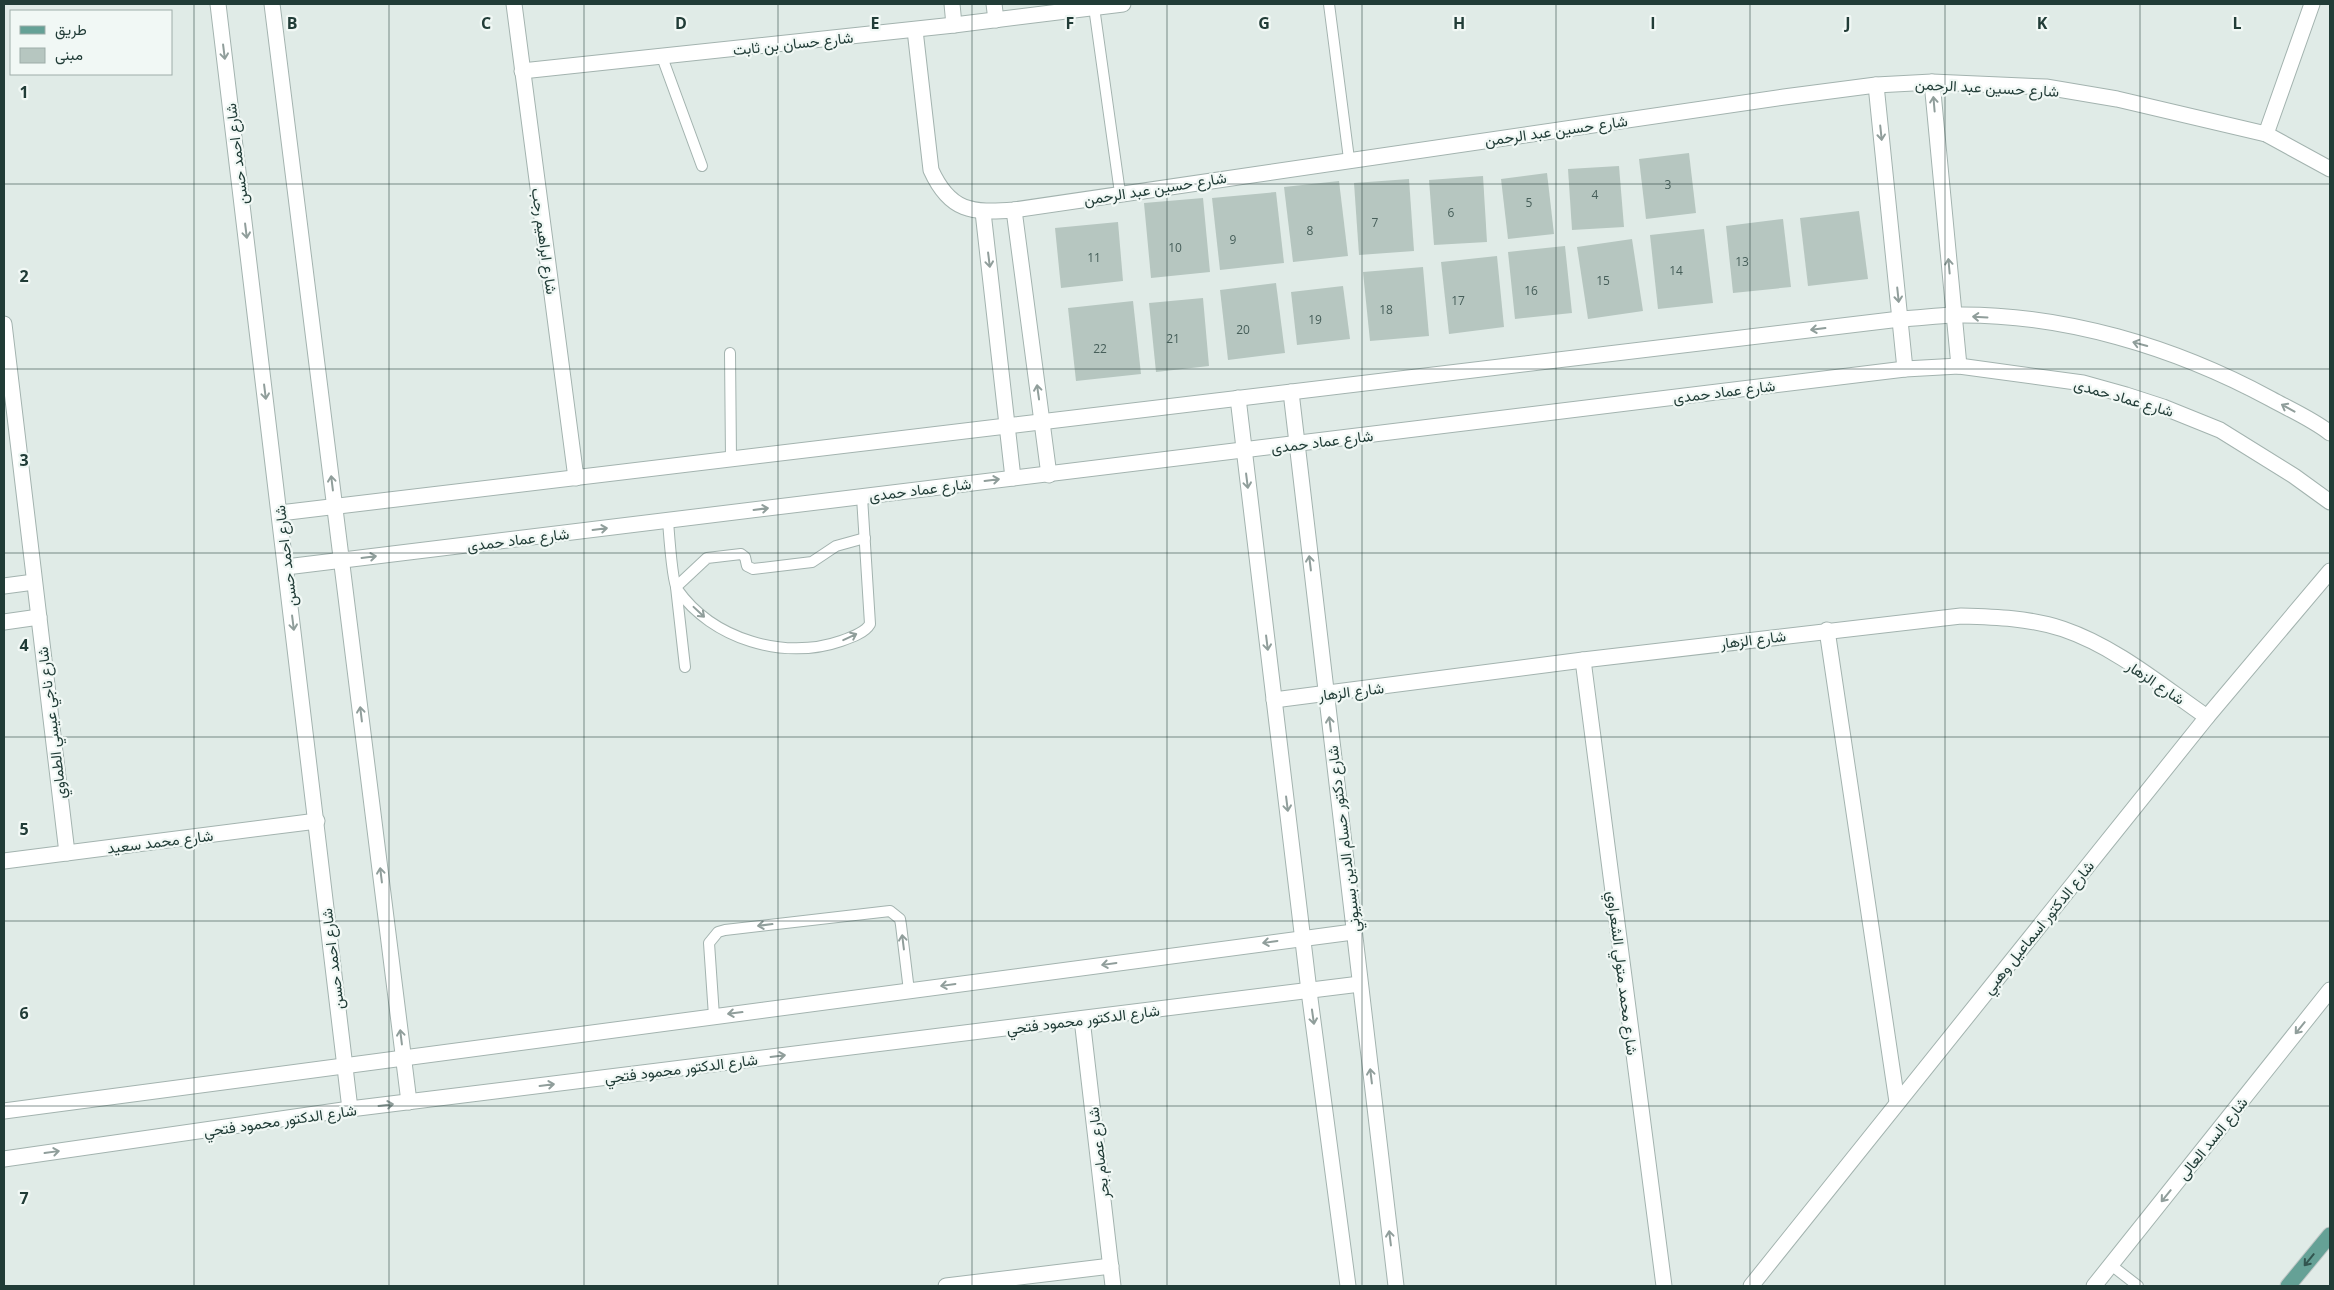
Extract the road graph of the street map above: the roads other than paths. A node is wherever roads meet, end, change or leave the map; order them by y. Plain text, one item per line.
1 (218, 4) edge
2 (272, 4) edge
3 (514, 4) edge
4 (952, 4) edge
5 (994, 4) edge
6 (1124, 4) edge
7 (1329, 4) edge
8 (2312, 4) edge
9 (1094, 8) junction
10 (996, 20) junction
11 (954, 25) junction
12 (915, 30) junction
13 (662, 57) junction
14 (522, 72) junction
15 (1932, 82) junction
16 (1876, 85) junction
17 (2266, 134) junction
18 (1348, 159) junction
19 (702, 166) dead end
20 (2330, 169) edge
21 (1120, 193) junction
22 (1014, 210) junction
23 (983, 212) junction
24 (1954, 315) junction
25 (1900, 319) junction
26 (4, 324) edge
27 (730, 353) dead end
28 (6, 356) edge
29 (1959, 366) junction
30 (1905, 369) junction
31 (1290, 392) junction
32 (1238, 398) junction
33 (1042, 422) junction
34 (1008, 426) junction
35 (2330, 433) edge
36 (1296, 444) junction
37 (1243, 450) junction
38 (731, 459) junction
39 (1049, 475) junction
40 (576, 478) junction
41 (1013, 478) junction
42 (862, 497) junction
43 (2330, 502) edge
44 (335, 507) junction
45 (280, 514) junction
46 (668, 520) junction
47 (865, 538) junction
48 (342, 560) junction
49 (286, 567) junction
50 (2330, 571) edge
51 (34, 582) junction
52 (4, 586) edge
53 (676, 587) junction
54 (39, 617) junction
55 (4, 622) edge
56 (1827, 630) junction
57 (1583, 660) junction
58 (685, 667) dead end
59 (1326, 694) junction
60 (1274, 700) junction
61 (2207, 717) junction
62 (317, 821) junction
63 (67, 853) junction
64 (4, 861) edge
65 (1354, 932) junction
66 (1304, 938) junction
67 (1360, 984) junction
68 (2330, 990) edge
69 (909, 991) junction
70 (1310, 991) junction
71 (714, 1016) junction
72 (1082, 1019) junction
73 (404, 1057) junction
74 (345, 1064) junction
75 (409, 1102) junction
76 (1898, 1102) junction
77 (350, 1109) junction
78 (4, 1111) edge
79 (4, 1159) edge
80 (2330, 1235) edge
81 (2110, 1265) junction
82 (1111, 1266) junction
83 (946, 1286) edge
84 (1113, 1286) edge
85 (1348, 1286) edge
86 (1396, 1286) edge
87 (1664, 1286) edge
88 (1751, 1286) edge
89 (2094, 1286) edge
90 (2138, 1286) edge
91 (2288, 1286) edge

1 -> 45 street, شارع احمد حسن
44 -> 2 street
3 - 14 street, شارع ابراهيم رجب
4 - 11 street
5 - 10 street
6 - 9 street, شارع حسان بن ثابت
7 - 18 lane
8 - 17 street
9 - 10 street, شارع حسان بن ثابت
9 - 21 lane
10 - 11 street, شارع حسان بن ثابت
11 - 12 street, شارع حسان بن ثابت
12 - 13 street, شارع حسان بن ثابت
12 - 23 street, شارع حسين عبد الرحمن
13 - 14 street, شارع حسان بن ثابت
13 - 19 lane
14 - 40 street, شارع ابراهيم رجب
15 - 16 street, شارع حسين عبد الرحمن
15 - 17 street, شارع حسين عبد الرحمن
24 -> 15 street
16 - 18 street, شارع حسين عبد الرحمن
16 -> 25 street
17 - 20 street, شارع حسين عبد الرحمن
18 - 21 street, شارع حسين عبد الرحمن
21 - 22 street, شارع حسين عبد الرحمن
22 - 23 street, شارع حسين عبد الرحمن
33 -> 22 street
23 -> 34 street
24 - 25 street
24 - 29 street
35 -> 24 street
25 - 30 street
25 -> 31 street
26 - 28 street, شارع ناجي عيسي الطماوي
27 - 38 lane
28 - 51 street, شارع ناجي عيسي الطماوي
29 - 30 street, شارع عماد حمدى
29 - 43 street, شارع عماد حمدى
30 - 36 street, شارع عماد حمدى
31 - 32 street
31 - 36 street, شارع دكتور حسام الدين بسيوني
32 - 33 street
32 - 37 street
33 - 34 street
33 - 39 street
34 - 38 street
34 - 41 street
36 - 37 street, شارع عماد حمدى
59 -> 36 street, شارع دكتور حسام الدين بسيوني
37 - 39 street, شارع عماد حمدى
37 -> 60 street
38 - 40 street
39 - 41 street, شارع عماد حمدى
40 - 44 street
42 -> 41 street, شارع عماد حمدى
46 -> 42 street, شارع عماد حمدى
42 - 47 lane
44 - 45 street
44 - 48 street
45 - 49 street, شارع احمد حسن
48 -> 46 street, شارع عماد حمدى
46 - 53 lane
47 - 53 lane
53 -> 47 lane
48 - 49 street, شارع عماد حمدى
73 -> 48 street
49 -> 62 street, شارع احمد حسن
50 - 61 street, شارع الدكتور اسماعيل وهبي
51 - 52 street
51 - 54 street, شارع ناجي عيسي الطماوي
53 - 58 lane
54 - 55 street
54 - 63 street, شارع ناجي عيسي الطماوي
56 - 57 street, شارع الزهار
56 - 61 street, شارع الزهار
56 - 76 street
57 - 59 street, شارع الزهار
57 - 87 street, شارع محمد متولي الشعراوي
59 - 60 street, شارع الزهار
65 -> 59 street, شارع دكتور حسام الدين بسيوني
60 -> 66 street
61 - 76 street, شارع الدكتور اسماعيل وهبي
62 - 63 street, شارع محمد سعيد
62 - 74 street, شارع احمد حسن
63 - 64 street, شارع محمد سعيد
65 - 66 street
65 - 67 street, شارع دكتور حسام الدين بسيوني
66 -> 69 street
66 - 70 street
67 - 70 street, شارع الدكتور محمود فتحي
86 -> 67 street, شارع دكتور حسام الدين بسيوني
68 -> 81 street, شارع السد العالى
69 -> 71 street
69 -> 71 lane
70 - 72 street, شارع الدكتور محمود فتحي
70 -> 85 street
71 - 73 street
75 -> 72 street, شارع الدكتور محمود فتحي
72 - 82 street, شارع عصام بحر
73 - 74 street
73 - 75 street
74 - 77 street, شارع احمد حسن
74 - 78 street
77 -> 75 street, شارع الدكتور محمود فتحي
76 - 88 street, شارع الدكتور اسماعيل وهبي
79 -> 77 street, شارع الدكتور محمود فتحي
80 -> 91 main road
81 - 89 street, شارع السد العالى
81 - 90 lane
82 - 83 street
82 - 84 street, شارع عصام بحر

